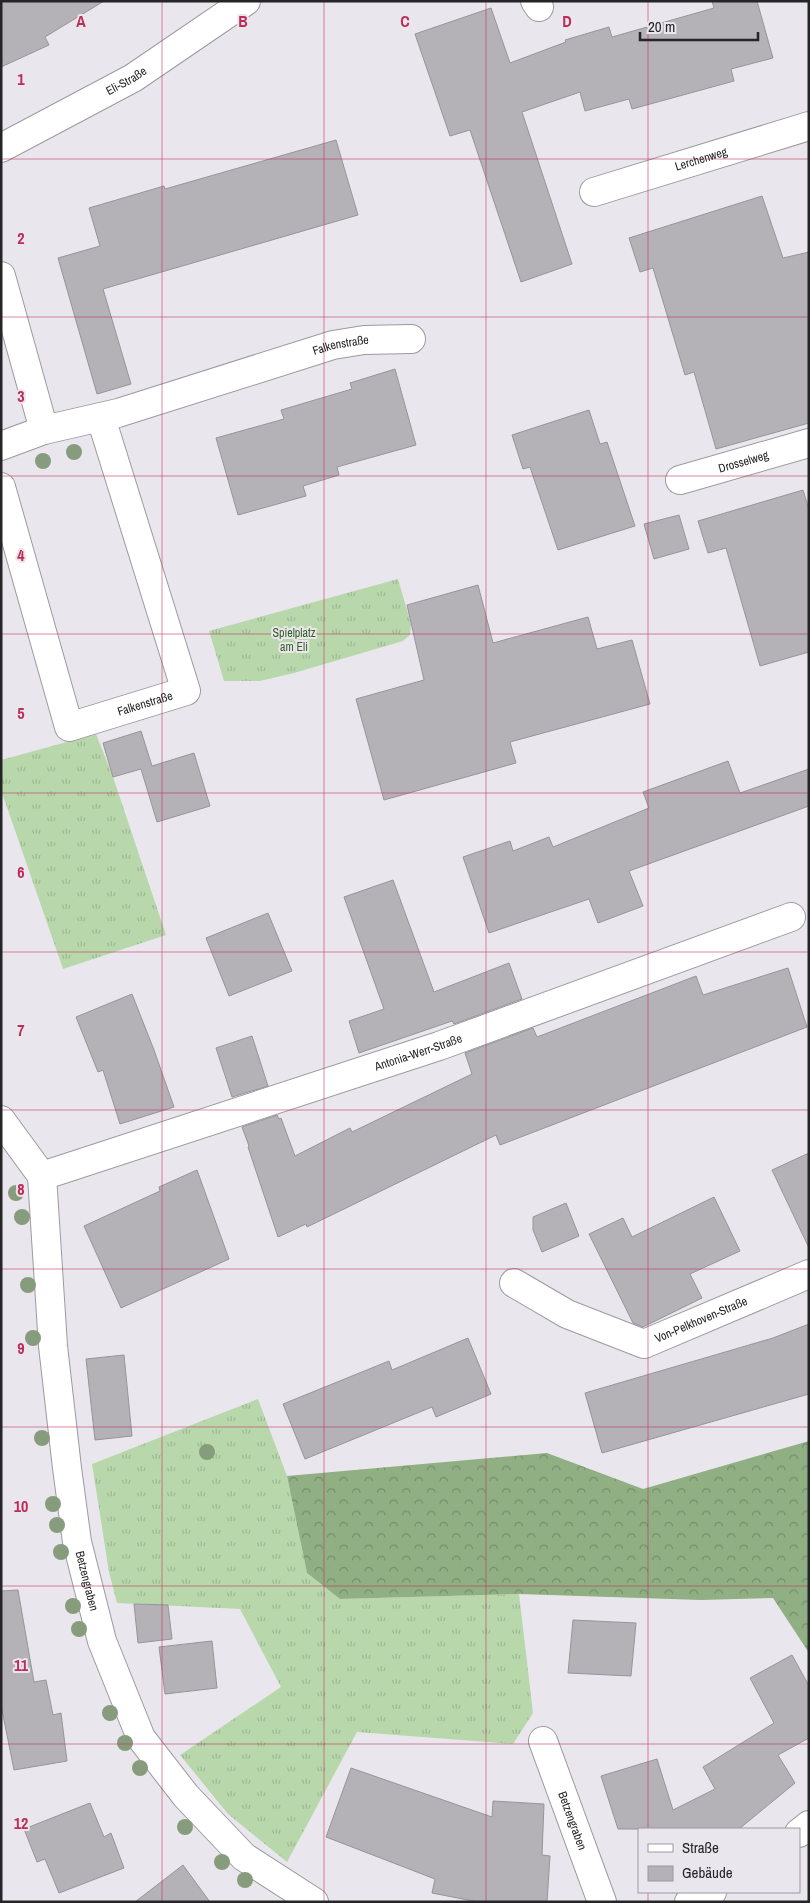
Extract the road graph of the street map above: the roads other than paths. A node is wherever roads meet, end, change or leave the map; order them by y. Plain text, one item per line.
1 (246, 1) edge
2 (809, 126) edge
3 (1, 148) edge
4 (594, 192) dead end
5 (1, 276) edge
6 (411, 339) dead end
7 (101, 418) junction
8 (44, 430) junction
9 (809, 443) edge
10 (1, 446) edge
11 (680, 480) dead end
12 (1, 487) edge
13 (791, 917) dead end
14 (3, 1124) edge
15 (42, 1176) junction
16 (809, 1274) edge
17 (514, 1283) dead end
18 (543, 1741) dead end
19 (710, 1893) edge
20 (314, 1902) edge
21 (602, 1902) edge
22 (690, 1902) edge

1 - 3 street, Eli-Straße
2 - 4 street, Lerchenweg
5 - 8 street
6 - 7 street, Falkenstraße
7 - 8 street, Falkenstraße
7 - 12 street, Falkenstraße
8 - 10 street, Falkenstraße
9 - 11 street, Drosselweg
13 - 15 street, Antonia-Werr-Straße
14 - 15 street
15 - 20 street, Betzengraben
16 - 17 street, Von-Pelkhoven-Straße
18 - 21 street, Betzengraben
19 - 22 street

